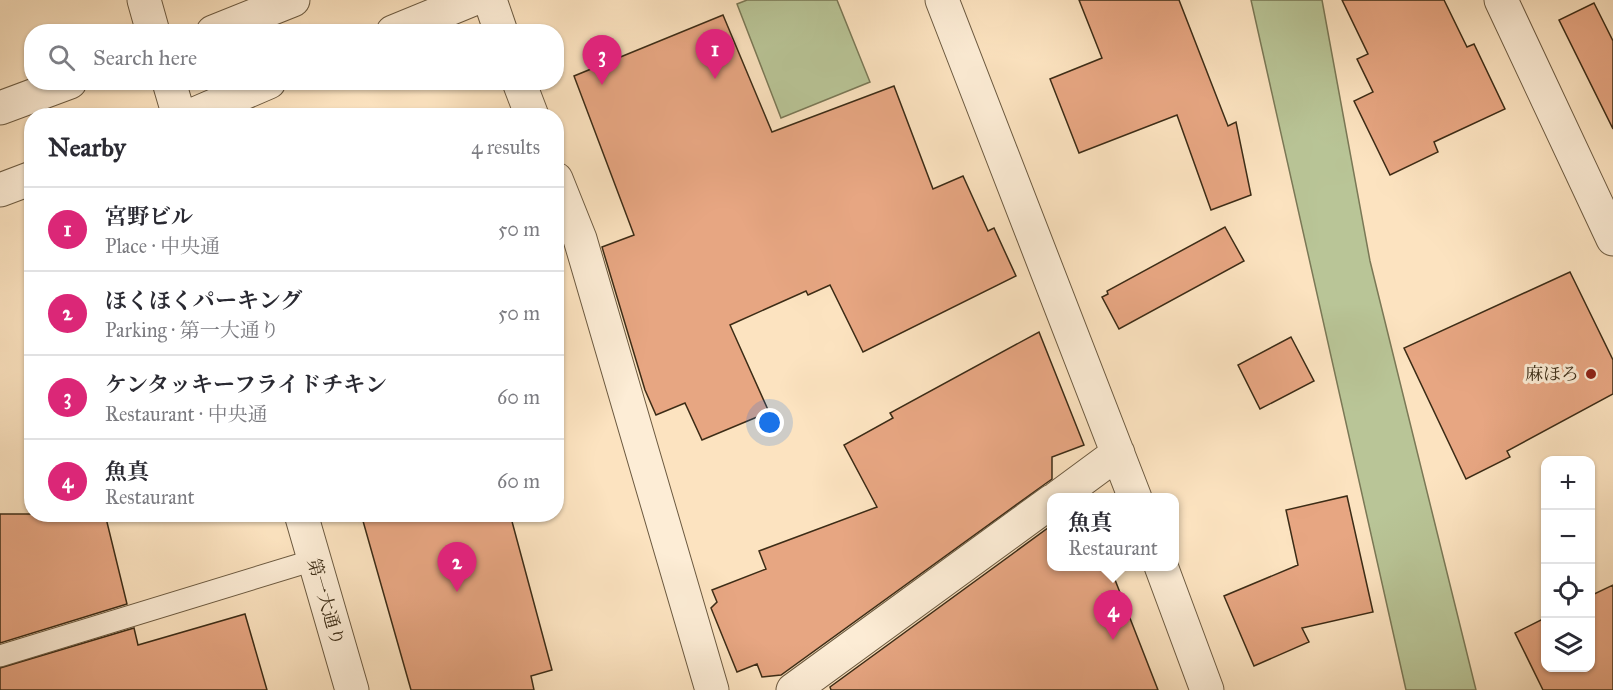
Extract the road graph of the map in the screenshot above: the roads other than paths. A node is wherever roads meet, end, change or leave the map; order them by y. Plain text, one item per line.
1 (144, 0) edge
2 (293, 0) edge
3 (471, 0) edge
4 (490, 0) edge
5 (942, 0) edge
6 (1502, 0) edge
7 (151, 24) edge
8 (233, 24) edge
9 (412, 24) edge
10 (498, 24) edge
11 (48, 90) edge
12 (171, 90) edge
13 (250, 90) edge
14 (522, 90) edge
15 (0, 108) edge
16 (177, 108) edge
17 (209, 108) edge
18 (529, 108) edge
19 (24, 181) edge
20 (0, 190) edge
21 (564, 199) edge
22 (1613, 239) edge
23 (1118, 453) junction
24 (1064, 493) edge
25 (1133, 493) edge
26 (1047, 505) edge
27 (302, 522) edge
28 (314, 560) junction
29 (1162, 571) edge
30 (0, 656) edge
31 (352, 690) edge
32 (712, 690) edge
33 (793, 690) edge
34 (1207, 690) edge

1 - 7 street
2 - 8 street
3 - 9 street
4 - 10 street
5 - 23 street
6 - 22 street
11 - 15 street
12 - 16 street
13 - 17 street
14 - 18 street
19 - 20 street
21 - 32 street
23 - 24 street
23 - 25 street
26 - 33 street
27 - 28 street, 第一大通り
28 - 30 lane
28 - 31 street, 第一大通り
29 - 34 street

